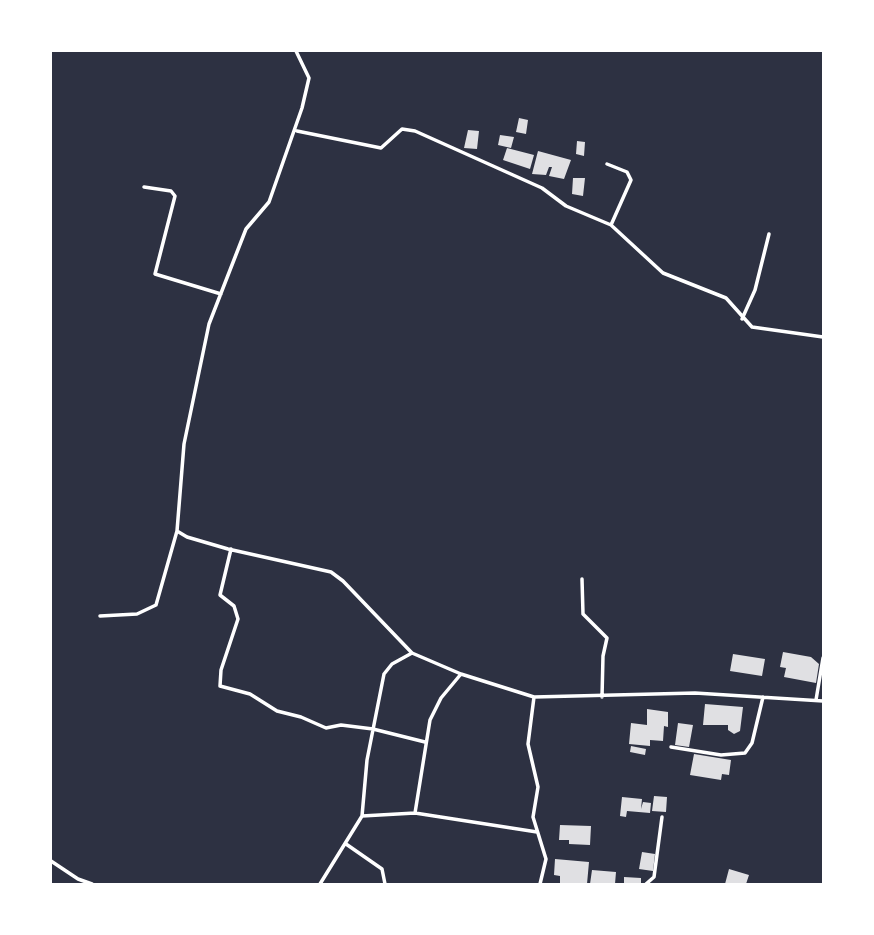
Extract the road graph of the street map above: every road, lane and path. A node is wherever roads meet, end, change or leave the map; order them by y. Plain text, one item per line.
1 (296, 51) edge
2 (297, 131) junction
3 (607, 164) dead end
4 (144, 187) dead end
5 (611, 225) junction
6 (769, 234) dead end
7 (221, 293) junction
8 (742, 319) junction
9 (823, 337) edge
10 (177, 531) junction
11 (231, 549) junction
12 (582, 579) dead end
13 (100, 616) dead end
14 (412, 653) junction
15 (823, 658) edge
16 (461, 674) junction
17 (763, 696) junction
18 (534, 697) junction
19 (602, 697) junction
20 (816, 700) junction
21 (823, 701) edge
22 (373, 729) junction
23 (425, 741) junction
24 (671, 747) dead end
25 (415, 813) junction
26 (362, 816) junction
27 (662, 817) dead end
28 (538, 832) junction
29 (346, 844) junction
30 (51, 861) edge
31 (92, 884) edge
32 (320, 884) edge
33 (385, 884) edge
34 (540, 884) edge
35 (646, 884) edge

1 - 2 street
2 - 5 street
2 - 7 street
3 - 5 street
4 - 7 street
5 - 8 street
6 - 8 street
7 - 10 street
8 - 9 street
10 - 11 street
10 - 13 street
11 - 14 street
11 - 22 street
12 - 19 street
14 - 16 street
14 - 22 street
15 - 20 street
16 - 18 street
16 - 23 street
17 - 19 street
17 - 20 street
17 - 24 street
18 - 19 street
18 - 28 street
20 - 21 street
22 - 23 street
22 - 26 street
23 - 25 street
25 - 26 street
25 - 28 street
26 - 29 street
27 - 35 street
28 - 34 street
29 - 32 street
29 - 33 street
30 - 31 street

